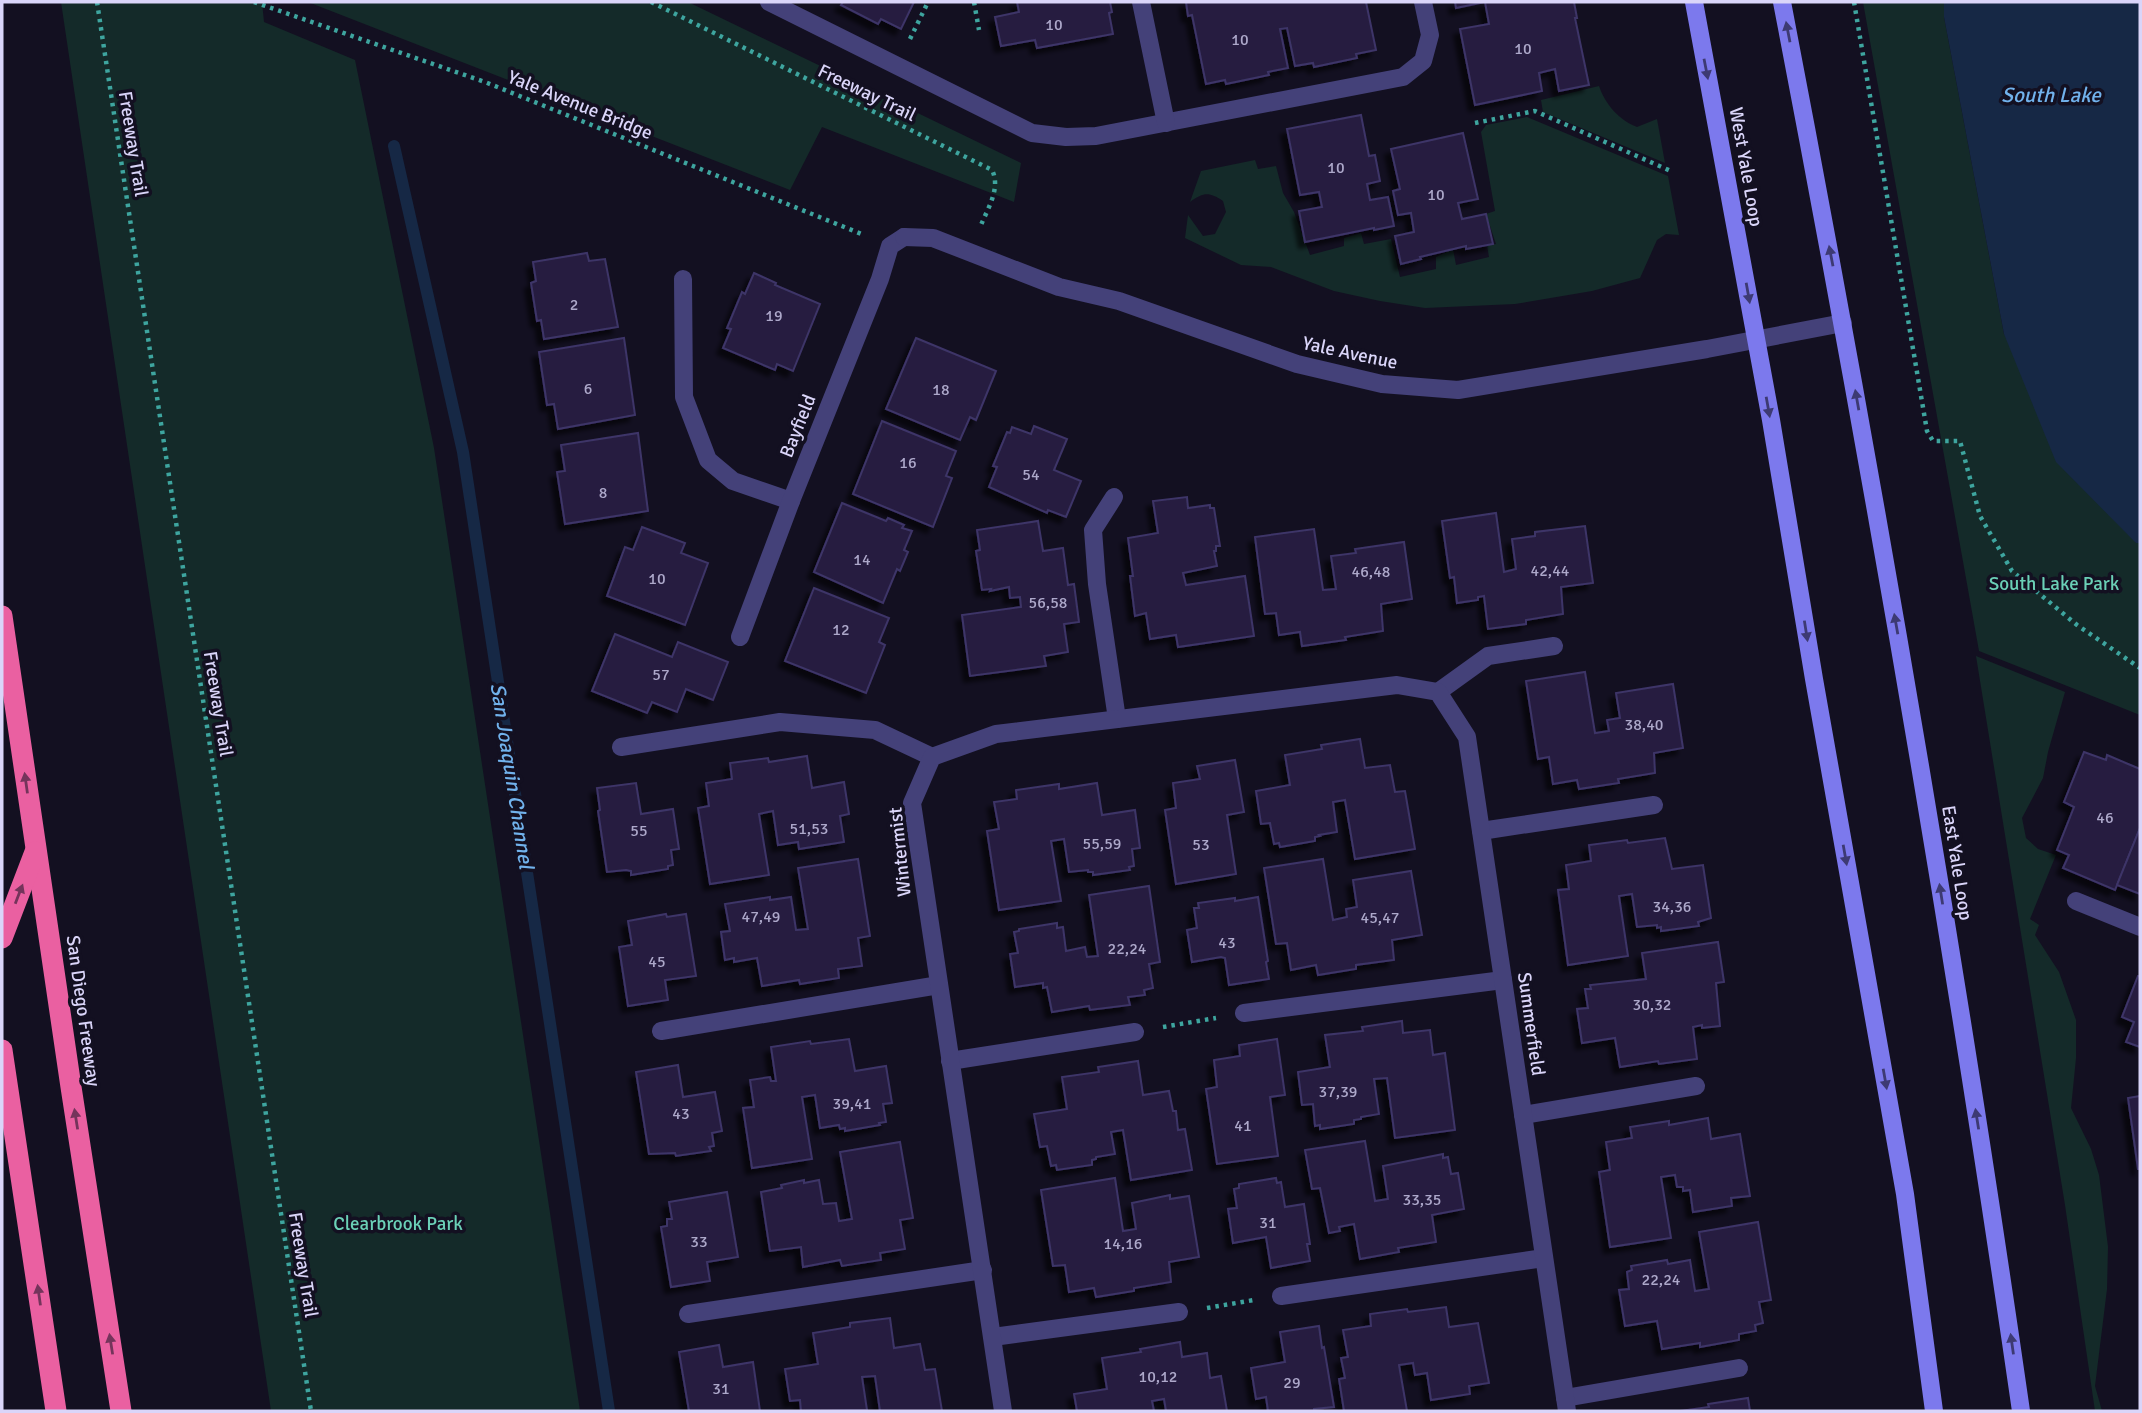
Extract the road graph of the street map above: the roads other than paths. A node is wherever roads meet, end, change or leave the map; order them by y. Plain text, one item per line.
1 (769, 2) edge
2 (1141, 2) edge
3 (1423, 2) edge
4 (1694, 2) edge
5 (1782, 2) edge
6 (1166, 124) junction
7 (897, 242) joint
8 (683, 279) dead end
9 (1843, 323) junction
10 (1756, 340) junction
11 (1114, 497) dead end
12 (791, 501) junction
13 (2, 616) edge
14 (740, 636) dead end
15 (1554, 646) dead end
16 (1438, 692) junction
17 (1117, 719) junction
18 (621, 747) dead end
19 (932, 757) junction
20 (1654, 805) dead end
21 (1480, 831) junction
22 (36, 850) junction
23 (2076, 901) dead end
24 (2140, 927) edge
25 (2, 939) edge
26 (1503, 980) junction
27 (939, 985) junction
28 (1244, 1013) road end
29 (661, 1031) dead end
30 (1135, 1032) road end
31 (2, 1050) edge
32 (950, 1061) junction
33 (1696, 1086) dead end
34 (1523, 1115) junction
35 (1544, 1258) junction
36 (983, 1270) junction
37 (1281, 1296) road end
38 (1178, 1312) road end
39 (688, 1314) dead end
40 (993, 1337) junction
41 (1739, 1368) dead end
42 (1566, 1405) edge
43 (56, 1411) edge
44 (121, 1411) edge
45 (1003, 1411) edge
46 (1934, 1411) edge
47 (2021, 1411) edge

1 - 6 street
2 - 6 street
3 - 6 street
4 -> 10 main road, West Yale Loop
9 -> 5 main road
7 - 10 street, Yale Avenue
7 - 12 street, Bayfield
8 - 12 street
9 - 10 street, Yale Avenue
47 -> 9 main road, East Yale Loop
10 -> 46 main road
11 - 17 street
12 - 14 street, Bayfield
22 -> 13 highway, San Diego Freeway
15 - 16 street
16 - 17 street
16 - 21 street, Summerfield
17 - 19 street
18 - 19 street
19 - 27 street, Wintermist
20 - 21 street
21 - 26 street, Summerfield
25 -> 22 highway
44 -> 22 highway, San Diego Freeway
23 - 24 street
26 - 28 street
26 - 34 street, Summerfield
27 - 29 street
27 - 32 street, Wintermist
30 - 32 street
43 -> 31 highway
32 - 36 street, Wintermist
33 - 34 street
34 - 35 street, Summerfield
35 - 37 street
35 - 42 street, Summerfield
36 - 39 street
36 - 40 street, Wintermist
38 - 40 street
40 - 45 street, Wintermist
41 - 42 street

